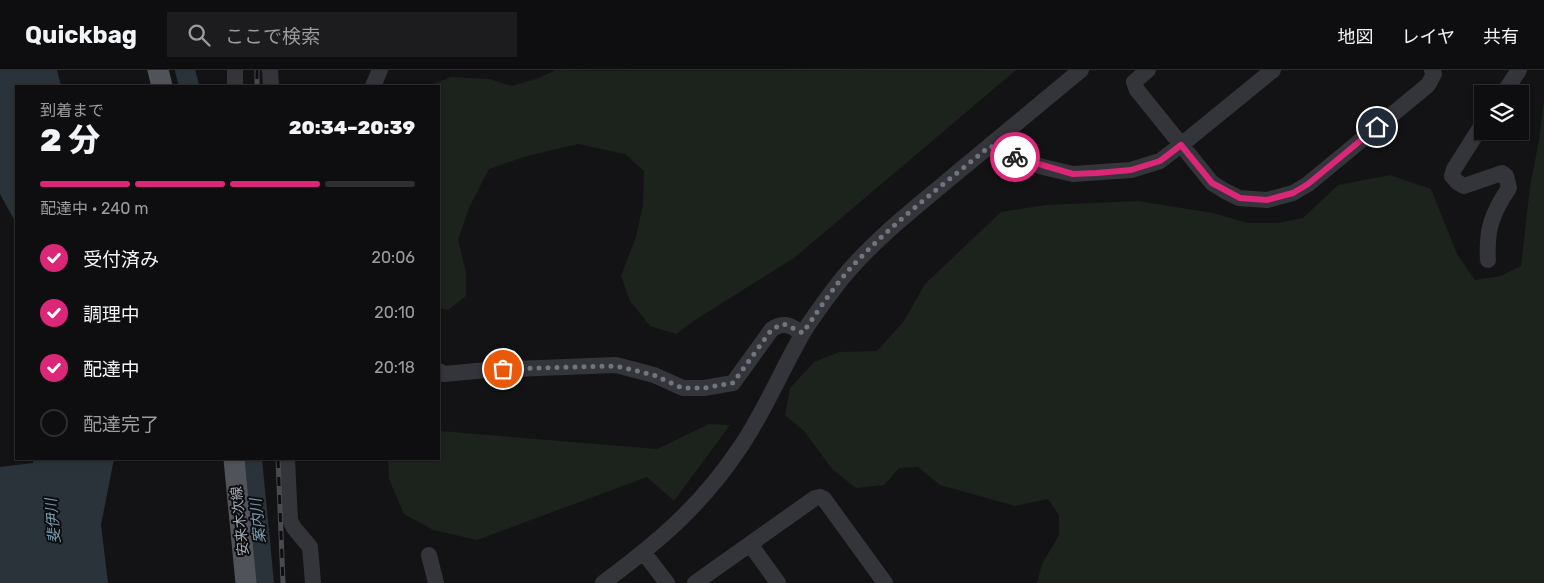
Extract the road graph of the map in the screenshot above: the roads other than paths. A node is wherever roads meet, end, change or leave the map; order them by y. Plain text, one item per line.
1 (158, 70) edge
2 (235, 70) edge
3 (270, 70) edge
4 (380, 70) edge
5 (1081, 70) edge
6 (1148, 70) edge
7 (1273, 70) edge
8 (1432, 70) edge
9 (1519, 70) edge
10 (162, 85) edge
11 (234, 85) edge
12 (271, 85) edge
13 (373, 85) edge
14 (1509, 85) edge
15 (1474, 138) edge
16 (1181, 145) junction
17 (990, 146) junction
18 (1488, 260) dead end
19 (803, 333) junction
20 (440, 371) edge
21 (234, 460) edge
22 (287, 460) edge
23 (750, 544) junction
24 (644, 553) junction
25 (429, 555) dead end
26 (246, 583) edge
27 (313, 583) edge
28 (436, 583) edge
29 (603, 583) edge
30 (667, 583) edge
31 (695, 583) edge
32 (778, 583) edge
33 (885, 583) edge

1 - 10 main road
2 - 11 street
3 - 12 street
4 - 13 street
5 - 17 street
6 - 16 street
7 - 16 street
8 - 16 street
9 - 14 street
15 - 18 street
16 - 17 street
17 - 19 street
19 - 20 street
19 - 24 street
21 - 26 main road, 安来木次線
22 - 27 street
23 - 31 street
23 - 32 street
23 - 33 street
24 - 29 street
24 - 30 street
25 - 28 street

